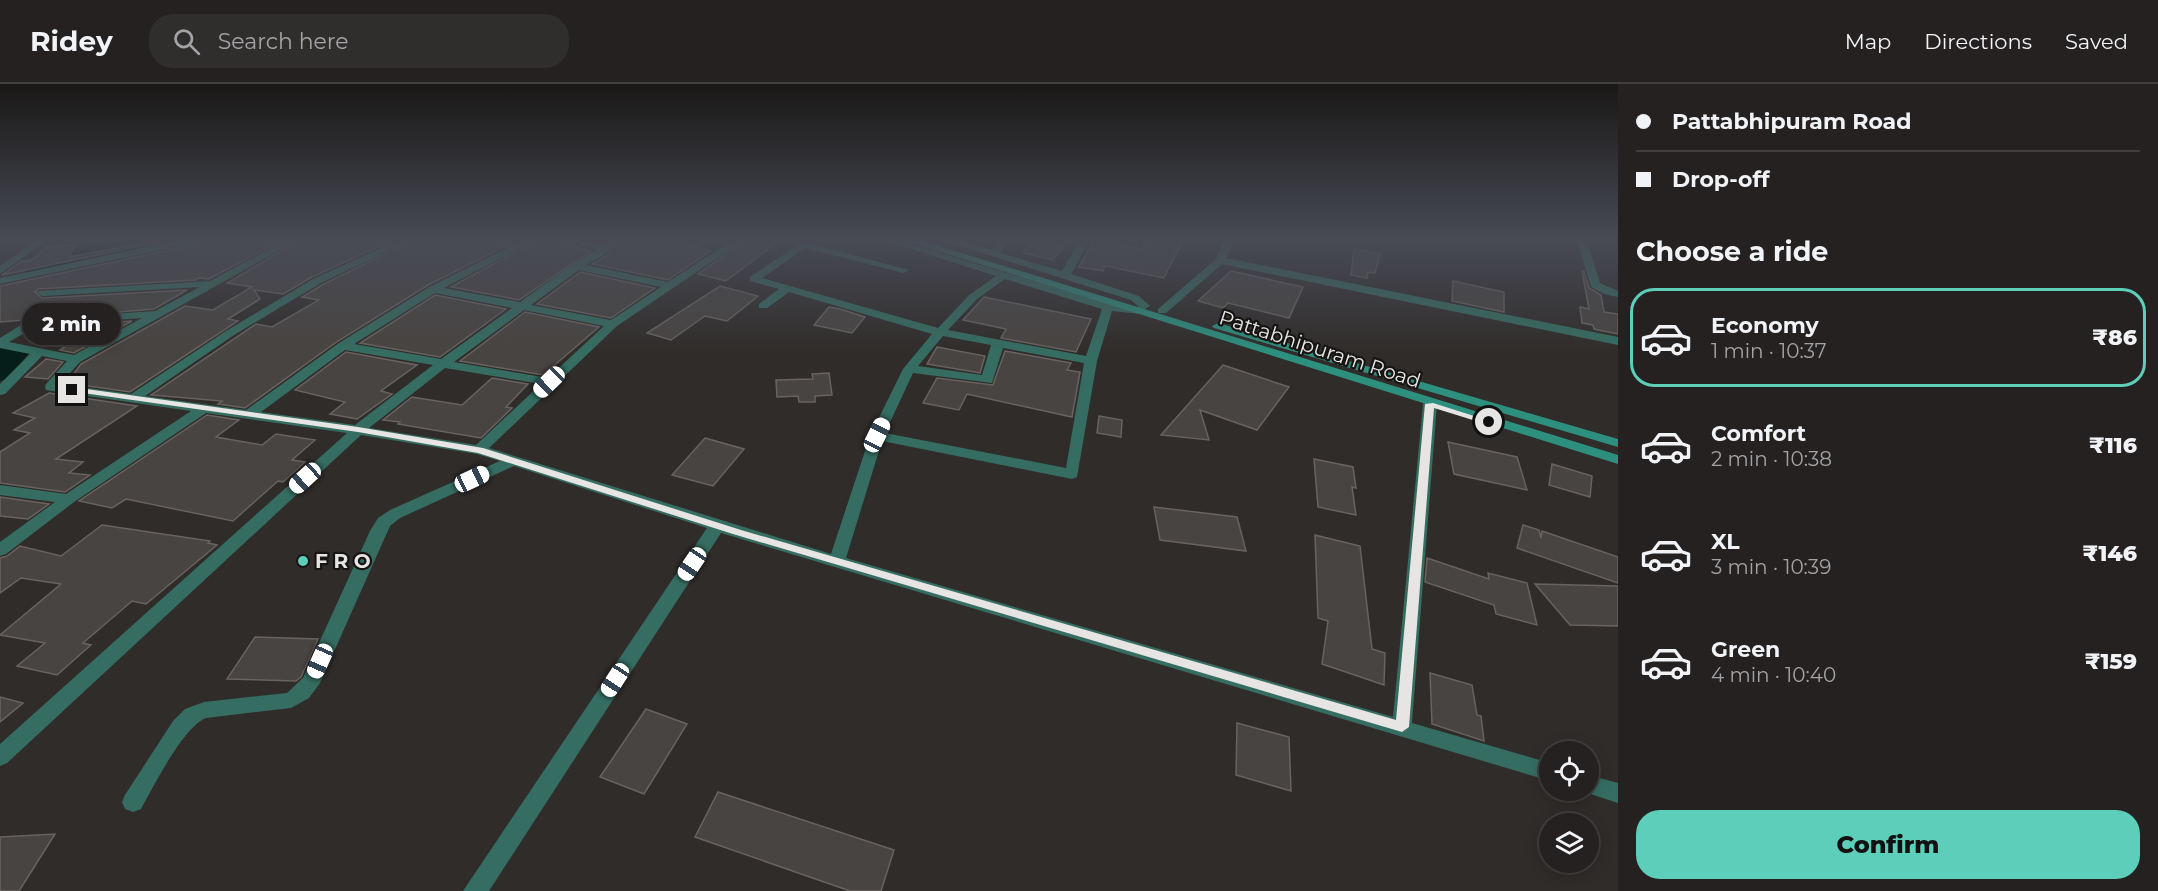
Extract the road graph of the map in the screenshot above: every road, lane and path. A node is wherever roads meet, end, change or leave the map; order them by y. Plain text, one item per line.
1 (16, 278) edge
2 (222, 278) edge
3 (324, 278) edge
4 (453, 278) edge
5 (562, 278) edge
6 (632, 278) edge
7 (683, 278) edge
8 (756, 278) edge
9 (1001, 278) edge
10 (1009, 278) edge
11 (1041, 278) edge
12 (1073, 278) edge
13 (1200, 278) edge
14 (1307, 278) edge
15 (1592, 278) edge
16 (0, 281) edge
17 (212, 283) junction
18 (670, 286) junction
19 (433, 289) junction
20 (786, 289) junction
21 (42, 293) dead end
22 (1618, 294) edge
23 (522, 306) junction
24 (763, 306) dead end
25 (1108, 307) junction
26 (1143, 308) junction
27 (1162, 311) junction
28 (156, 314) junction
29 (613, 324) junction
30 (940, 332) junction
31 (1618, 341) edge
32 (0, 343) edge
33 (998, 343) junction
34 (343, 346) junction
35 (40, 351) junction
36 (76, 359) junction
37 (1091, 361) junction
38 (441, 364) junction
39 (909, 369) junction
40 (549, 382) junction
41 (0, 391) edge
42 (134, 398) junction
43 (1430, 404) junction
44 (204, 408) junction
45 (1497, 408) junction
46 (250, 414) junction
47 (1489, 422) junction
48 (358, 430) junction
49 (877, 435) junction
50 (1618, 443) edge
51 (479, 450) junction
52 (1618, 460) edge
53 (511, 462) junction
54 (0, 490) edge
55 (69, 499) junction
56 (717, 526) junction
57 (0, 550) edge
58 (836, 562) junction
59 (1402, 727) junction
60 (3, 751) edge
61 (1539, 769) edge
62 (1599, 787) edge
63 (1618, 793) edge
64 (134, 802) dead end
65 (476, 891) edge

1 - 16 street
2 - 17 street
3 - 42 street
4 - 19 street
5 - 23 street
6 - 18 street
7 - 18 street
8 - 20 street
9 - 30 street
10 - 25 street
11 - 26 street, Pattabhipuram Road
12 - 26 street
13 - 27 street
14 - 31 street
15 - 22 street
17 - 21 street
17 - 28 street
18 - 29 street
19 - 23 street
19 - 34 street
20 - 24 street
20 - 30 street
23 - 29 street
23 - 38 street
25 - 26 street
25 - 37 street
26 - 27 street, Pattabhipuram Road
26 - 43 street, Pattabhipuram Road
27 - 45 street, Pattabhipuram Road
28 - 32 street
28 - 36 street
29 - 40 street
30 - 33 street
30 - 39 street
32 - 35 street
33 - 37 street
33 - 39 street
34 - 38 street
34 - 46 street
35 - 36 street
35 - 41 street
36 - 42 street
37 - 49 street
38 - 40 street
38 - 48 street
39 - 49 street
40 - 51 street
42 - 44 street
43 - 47 street, Pattabhipuram Road
43 - 59 street
44 - 46 street
44 - 55 street
45 - 47 street
45 - 50 street, Pattabhipuram Road
46 - 48 street
47 - 52 street, Pattabhipuram Road
48 - 51 street
48 - 60 street
49 - 58 street
51 - 53 street
53 - 56 street
53 - 64 street
54 - 55 street
55 - 57 street
56 - 58 street
56 - 65 street
58 - 59 street
59 - 61 street
62 - 63 street

